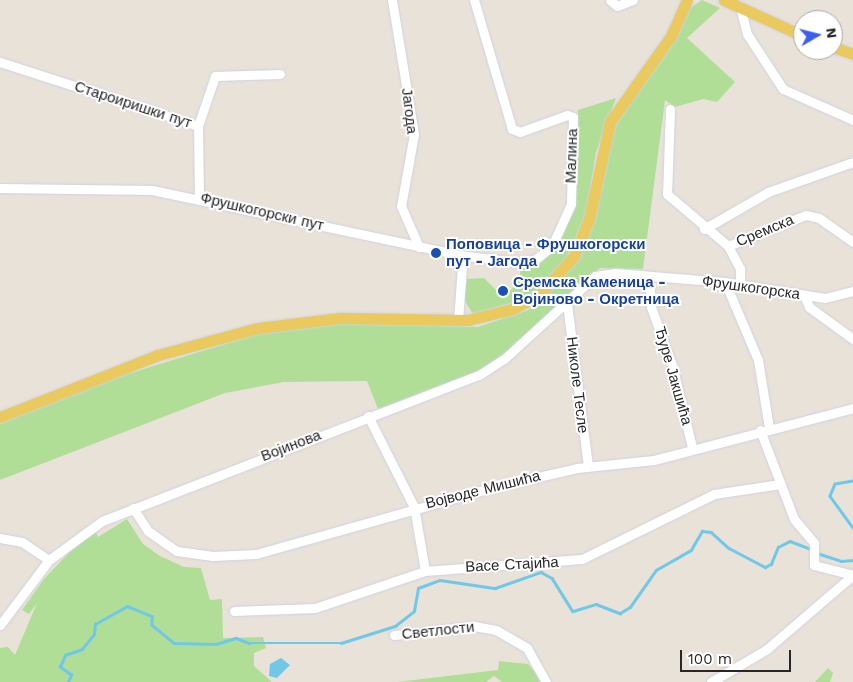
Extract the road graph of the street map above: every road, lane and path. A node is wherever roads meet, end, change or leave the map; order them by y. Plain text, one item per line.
1 (392, 0) edge
2 (474, 0) edge
3 (610, 0) edge
4 (634, 0) edge
5 (687, 0) edge
6 (724, 0) edge
7 (740, 6) junction
8 (793, 31) edge
9 (0, 62) edge
10 (280, 74) dead end
11 (670, 109) dead end
12 (853, 120) edge
13 (198, 126) junction
14 (853, 162) edge
15 (0, 188) edge
16 (198, 197) junction
17 (704, 230) junction
18 (853, 242) edge
19 (728, 246) junction
20 (419, 248) junction
21 (451, 253) junction
22 (472, 257) junction
23 (502, 260) joint
24 (462, 267) junction
25 (649, 277) junction
26 (590, 280) joint
27 (725, 282) junction
28 (740, 284) junction
29 (853, 291) edge
30 (804, 296) junction
31 (567, 304) junction
32 (458, 320) junction
33 (853, 339) edge
34 (853, 408) edge
35 (368, 416) junction
36 (0, 417) edge
37 (765, 429) junction
38 (692, 447) junction
39 (588, 466) junction
40 (780, 484) junction
41 (414, 507) junction
42 (133, 508) junction
43 (0, 538) edge
44 (49, 560) junction
45 (827, 570) junction
46 (425, 571) junction
47 (853, 575) edge
48 (836, 590) junction
49 (234, 611) dead end
50 (2, 624) edge
51 (394, 635) dead end
52 (546, 682) edge
53 (711, 682) edge

1 - 20 street, Јагода
2 - 23 street, Малина
3 - 4 street
5 - 32 main road
6 - 7 main road
7 - 8 main road
7 - 12 street
9 - 13 street, Староиришки пут
10 - 13 street
11 - 17 street
13 - 16 street, Староиришки пут
14 - 17 street
15 - 16 street, Фрушкогорски пут
16 - 20 street, Фрушкогорски пут
17 - 19 street
18 - 19 street, Сремска
19 - 28 street
20 - 21 street, Фрушкогорски пут
21 - 22 street, Фрушкогорски пут
21 - 24 street
22 - 23 street, Фрушкогорски пут
22 - 24 street
24 - 32 street
25 - 26 street, Фрушкогорска
25 - 27 street, Фрушкогорска
25 - 38 street, Ђуре Јакшића
26 - 31 street, Војинова
27 - 28 street, Фрушкогорска
27 - 37 street
28 - 30 street, Фрушкогорска
29 - 30 street, Фрушкогорска
30 - 33 street
31 - 35 street, Војинова
31 - 39 street, Николе Тесле
32 - 36 main road
34 - 37 street, Војводе Мишића
35 - 41 street
35 - 42 street, Војинова
37 - 38 street, Војводе Мишића
37 - 40 street
38 - 39 street, Војводе Мишића
39 - 41 street, Војводе Мишића
40 - 45 street
40 - 46 street, Васе Стајића
41 - 42 street, Војводе Мишића
41 - 46 street
42 - 44 street, Војинова
43 - 44 street
44 - 50 street, Војинова
45 - 47 street
45 - 48 street
46 - 49 street, Васе Стајића
47 - 48 street
48 - 53 street
51 - 52 street, Светлости

